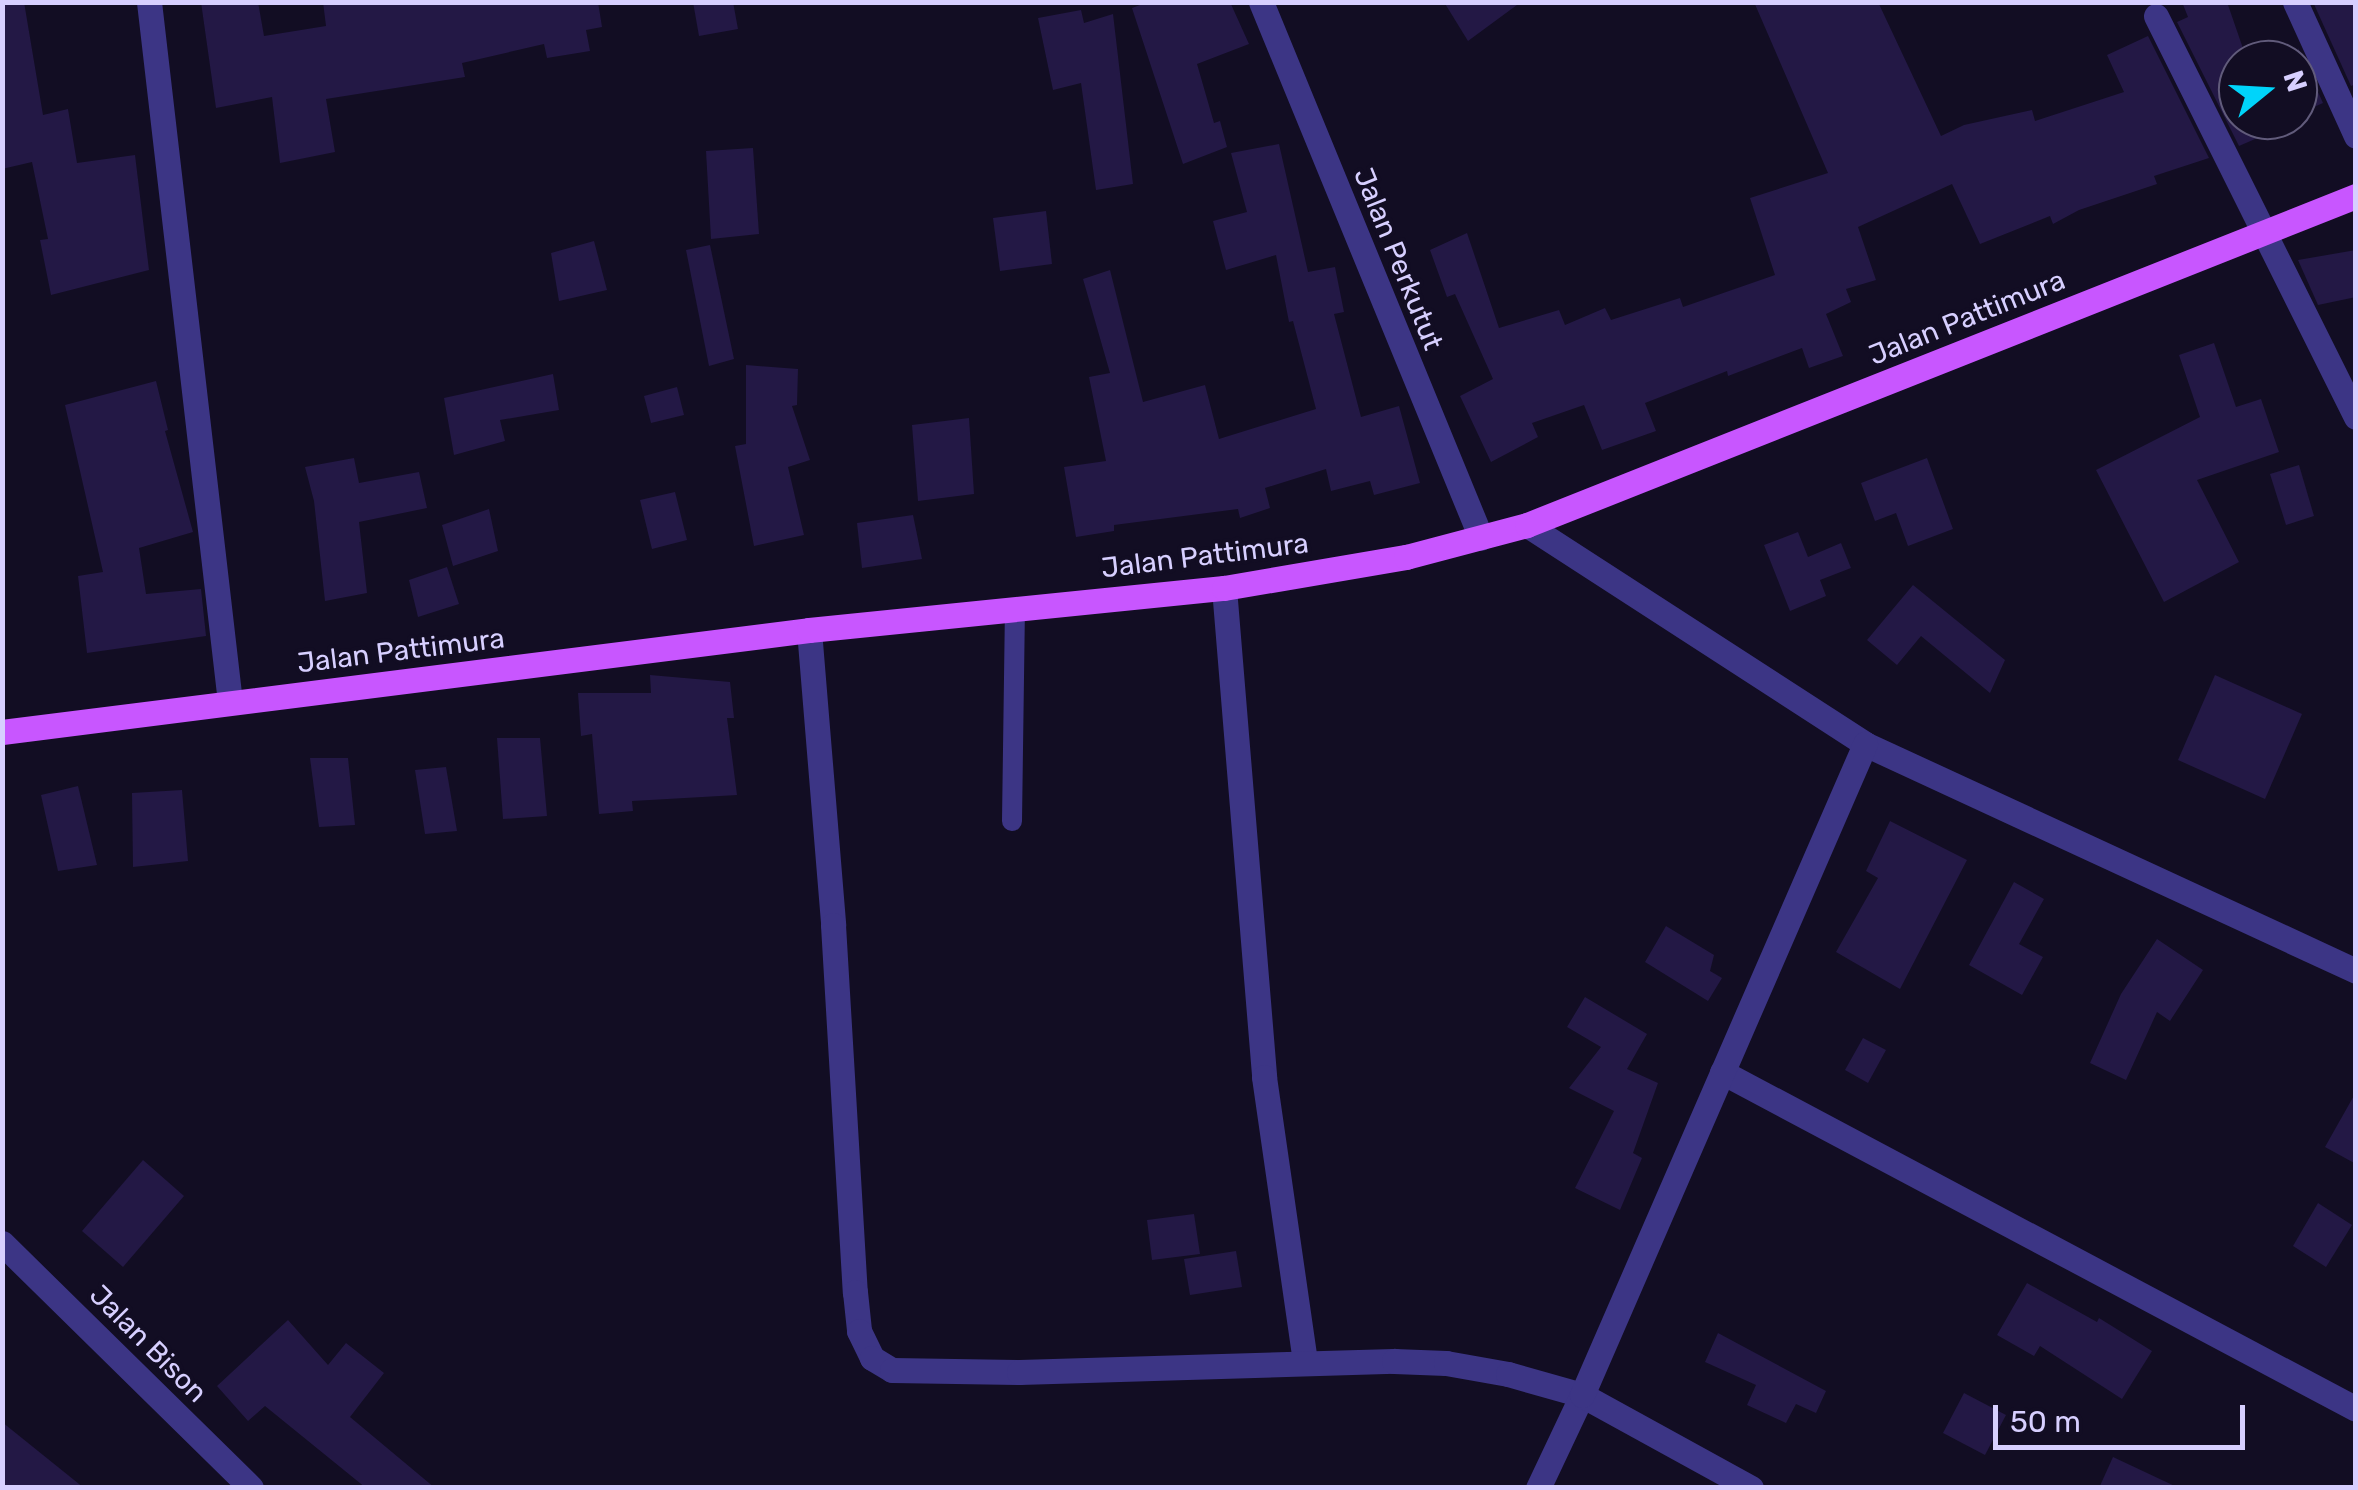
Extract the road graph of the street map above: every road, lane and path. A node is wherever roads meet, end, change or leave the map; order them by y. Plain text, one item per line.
1 (149, 2) edge
2 (1261, 2) edge
3 (2296, 2) edge
4 (2156, 16) dead end
5 (2356, 136) edge
6 (2356, 196) edge
7 (2263, 232) junction
8 (2356, 416) edge
9 (1527, 525) junction
10 (1481, 538) junction
11 (1224, 588) junction
12 (1015, 609) junction
13 (809, 630) junction
14 (230, 702) junction
15 (2, 732) edge
16 (1865, 744) junction
17 (1012, 821) dead end
18 (2356, 971) edge
19 (1722, 1072) junction
20 (2, 1244) edge
21 (1304, 1360) junction
22 (1582, 1395) junction
23 (2356, 1409) edge
24 (250, 1488) edge
25 (1538, 1488) edge
26 (1750, 1488) edge

1 - 14 street
2 - 10 street, Jalan Perkutut
3 - 5 street
4 - 7 street
6 - 7 main road, Jalan Pattimura
7 - 8 street
7 - 9 main road, Jalan Pattimura
9 - 10 main road, Jalan Pattimura
9 - 16 street
10 - 11 main road, Jalan Pattimura
11 - 12 main road, Jalan Pattimura
11 - 21 street
12 - 13 main road, Jalan Pattimura
12 - 17 lane
13 - 14 main road, Jalan Pattimura
13 - 21 street
14 - 15 main road, Jalan Pattimura
16 - 18 street
16 - 19 street
19 - 22 street
19 - 23 street
20 - 24 street, Jalan Bison
21 - 22 street
22 - 25 street
22 - 26 street

